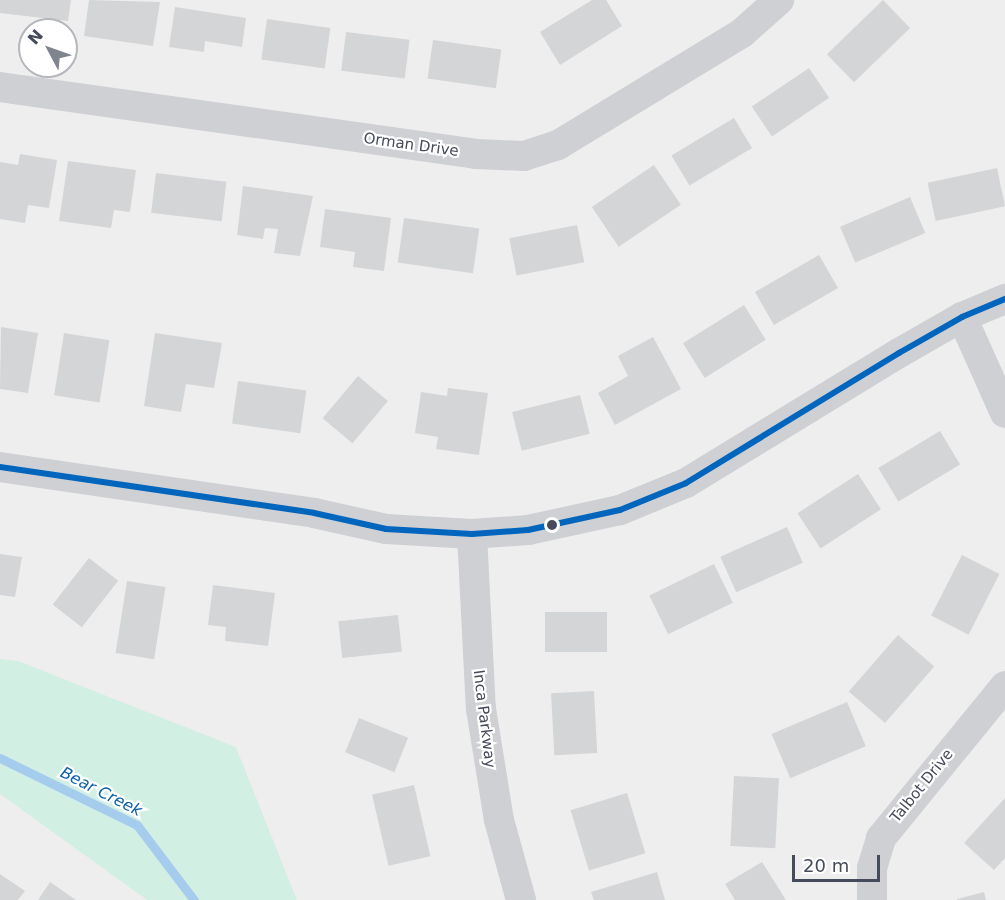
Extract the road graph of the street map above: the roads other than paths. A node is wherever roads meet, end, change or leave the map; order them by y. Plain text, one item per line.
1 (779, 0) edge
2 (0, 87) edge
3 (1005, 299) edge
4 (962, 317) junction
5 (1005, 413) edge
6 (0, 467) edge
7 (471, 534) junction
8 (1005, 686) edge
9 (521, 900) edge
10 (872, 900) edge

1 - 2 street, Orman Drive
3 - 4 street
4 - 5 street
4 - 7 street
6 - 7 street
7 - 9 street, Inca Parkway
8 - 10 street, Talbot Drive

